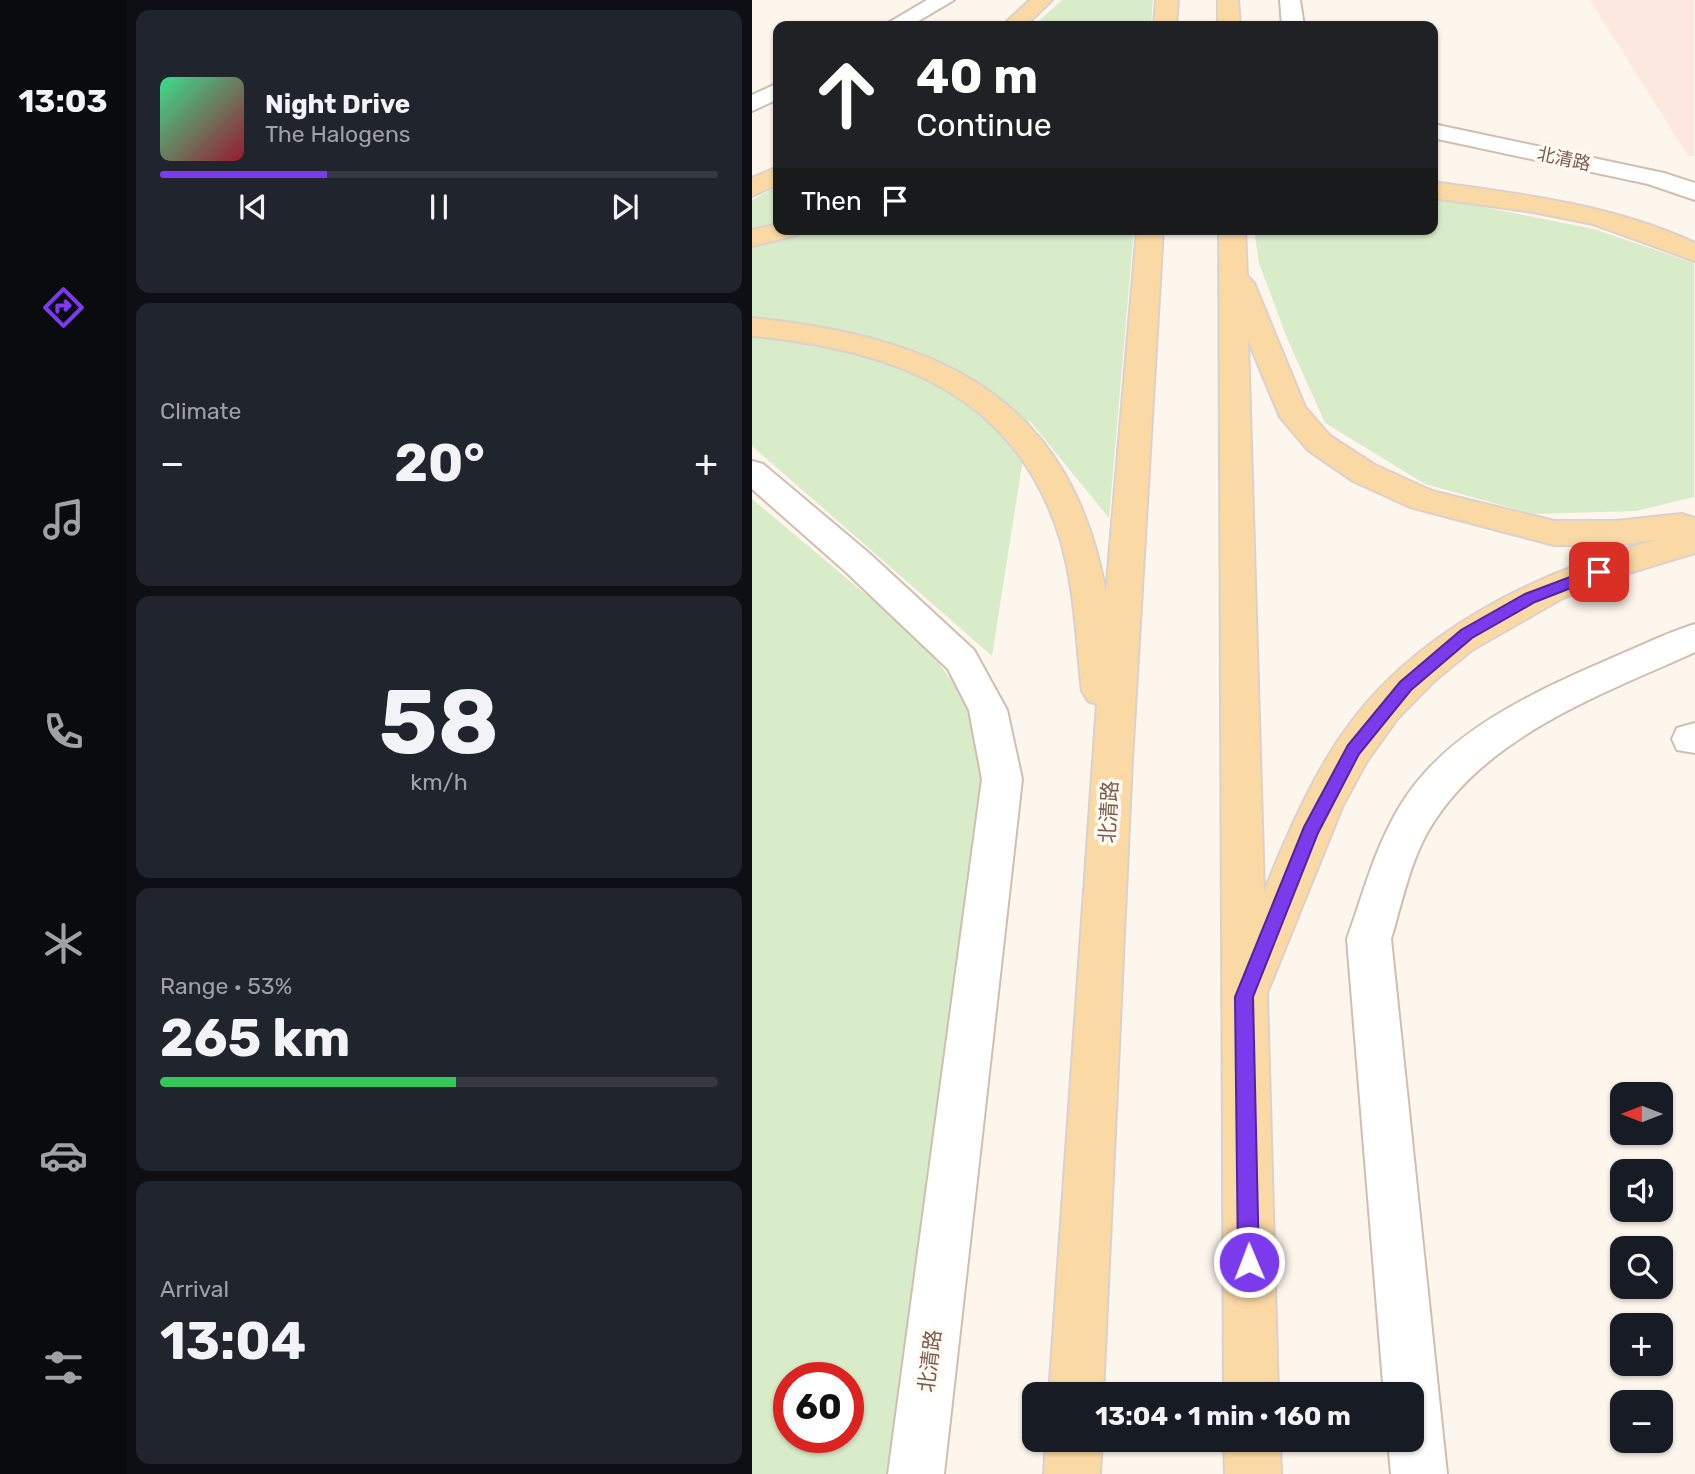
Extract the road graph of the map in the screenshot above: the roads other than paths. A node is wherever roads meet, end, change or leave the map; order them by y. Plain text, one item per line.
1 (943, 0) edge
2 (1042, 0) edge
3 (1167, 0) edge
4 (1228, 0) edge
5 (1290, 0) edge
6 (903, 21) edge
7 (1019, 21) edge
8 (1165, 21) edge
9 (1229, 21) edge
10 (1292, 21) edge
11 (773, 93) edge
12 (752, 104) edge
13 (1438, 132) edge
14 (773, 177) edge
15 (1438, 181) edge
16 (752, 188) edge
17 (1438, 191) edge
18 (1695, 192) edge
19 (773, 224) edge
20 (752, 229) edge
21 (773, 233) edge
22 (1150, 235) edge
23 (752, 238) edge
24 (1695, 238) edge
25 (1232, 246) edge
26 (1695, 253) edge
27 (752, 327) edge
28 (752, 472) edge
29 (1695, 524) edge
30 (1695, 541) edge
31 (1695, 637) edge
32 (1112, 760) junction
33 (1244, 997) junction
34 (1077, 1382) edge
35 (1251, 1382) edge
36 (1410, 1382) edge
37 (1073, 1452) edge
38 (1252, 1452) edge
39 (1417, 1452) edge
40 (916, 1474) edge
41 (1072, 1474) edge
42 (1253, 1474) edge
43 (1419, 1474) edge

1 - 6 street
2 - 7 main road
3 - 8 main road
4 - 9 main road
5 - 10 street
11 - 12 street
13 - 18 street, 北清路
14 - 16 main road
15 - 24 main road
17 - 26 main road
19 - 20 main road
21 - 23 main road
22 - 32 main road, 北清路
25 - 29 main road
25 - 33 main road
27 - 32 main road
28 - 40 street, 北清路
30 - 33 main road
31 - 36 street
32 - 34 main road, 北清路
33 - 35 main road
37 - 41 main road
38 - 42 main road
39 - 43 street

